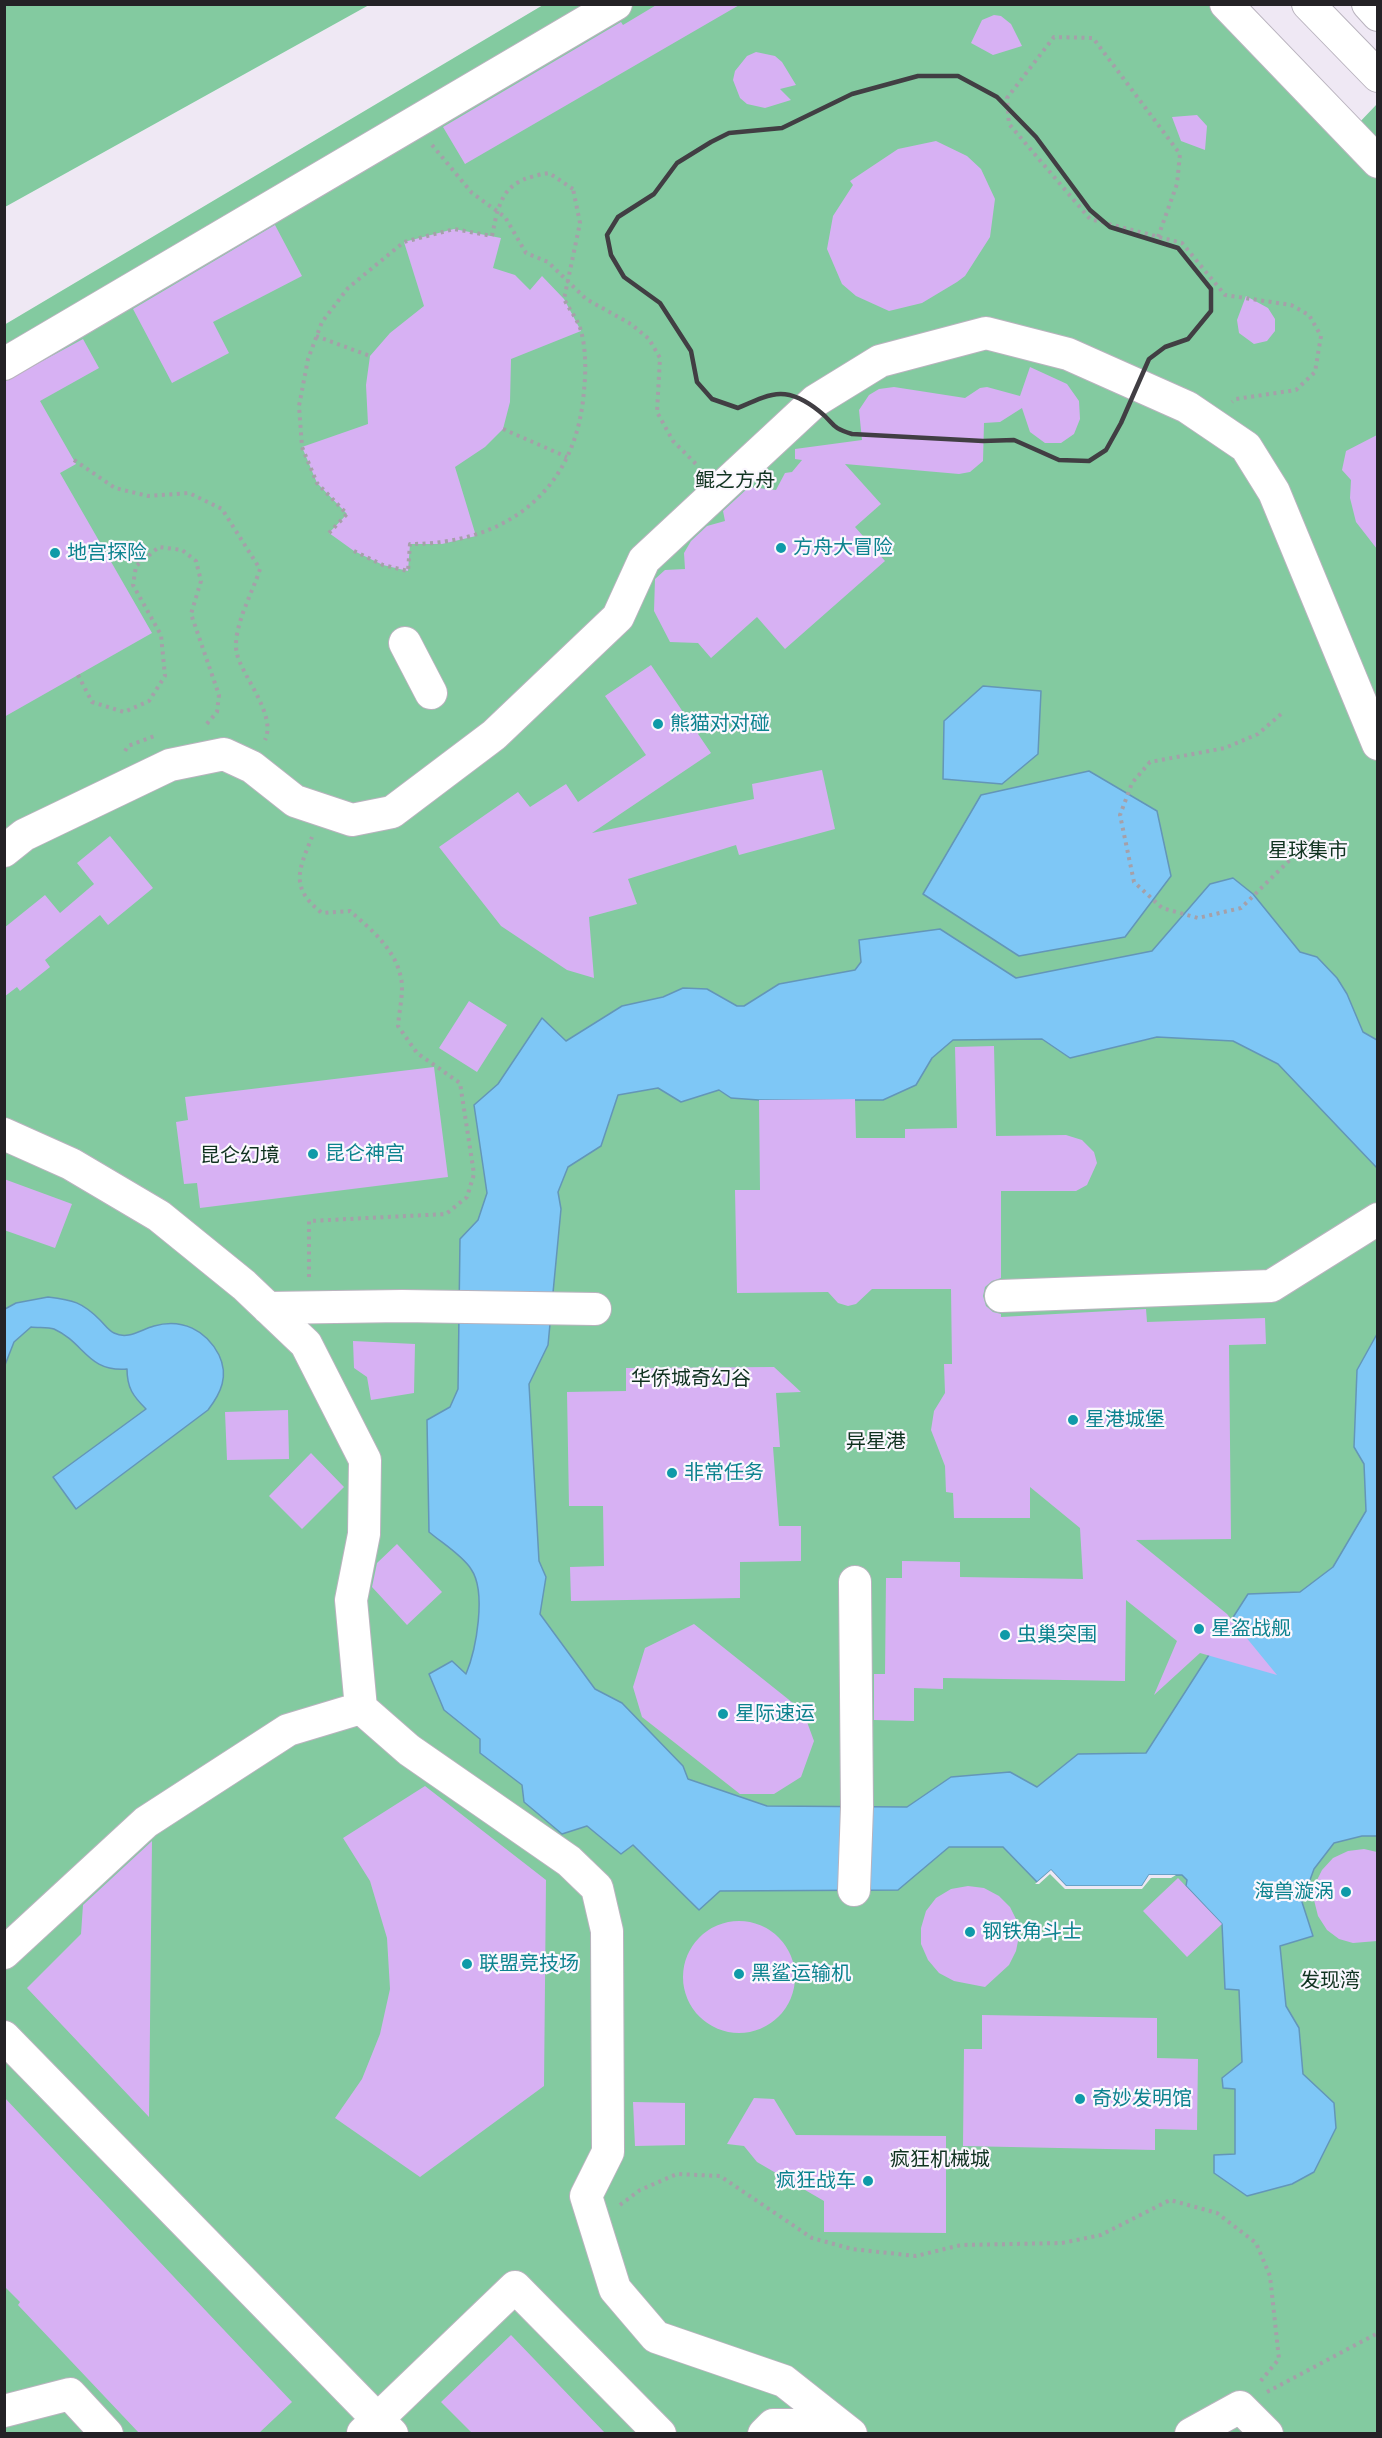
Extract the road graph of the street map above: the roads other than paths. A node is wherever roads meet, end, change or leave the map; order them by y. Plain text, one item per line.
1 (616, 4) edge
2 (1226, 4) edge
3 (1308, 4) edge
4 (1368, 4) edge
5 (1377, 15) edge
6 (1377, 76) edge
7 (1377, 162) edge
8 (4, 364) edge
9 (405, 643) dead end
10 (431, 693) dead end
11 (1377, 744) edge
12 (4, 851) edge
13 (4, 1134) edge
14 (1377, 1220) edge
15 (1001, 1296) dead end
16 (268, 1308) junction
17 (595, 1309) dead end
18 (855, 1582) dead end
19 (361, 1708) junction
20 (854, 1890) dead end
21 (4, 1953) edge
22 (4, 2037) edge
23 (4, 2411) edge
24 (377, 2429) edge
25 (107, 2433) edge
26 (660, 2433) edge
27 (764, 2433) edge
28 (821, 2433) edge
29 (851, 2433) edge
30 (1191, 2433) edge
31 (1266, 2433) edge

1 - 8 street
2 - 7 street
3 - 6 street
4 - 5 street
9 - 10 street
11 - 12 street
13 - 16 street
14 - 15 street
16 - 17 street
16 - 19 street
18 - 20 street
19 - 21 street
19 - 29 street
22 - 24 street
23 - 25 street
24 - 26 street
27 - 28 street
30 - 31 street

